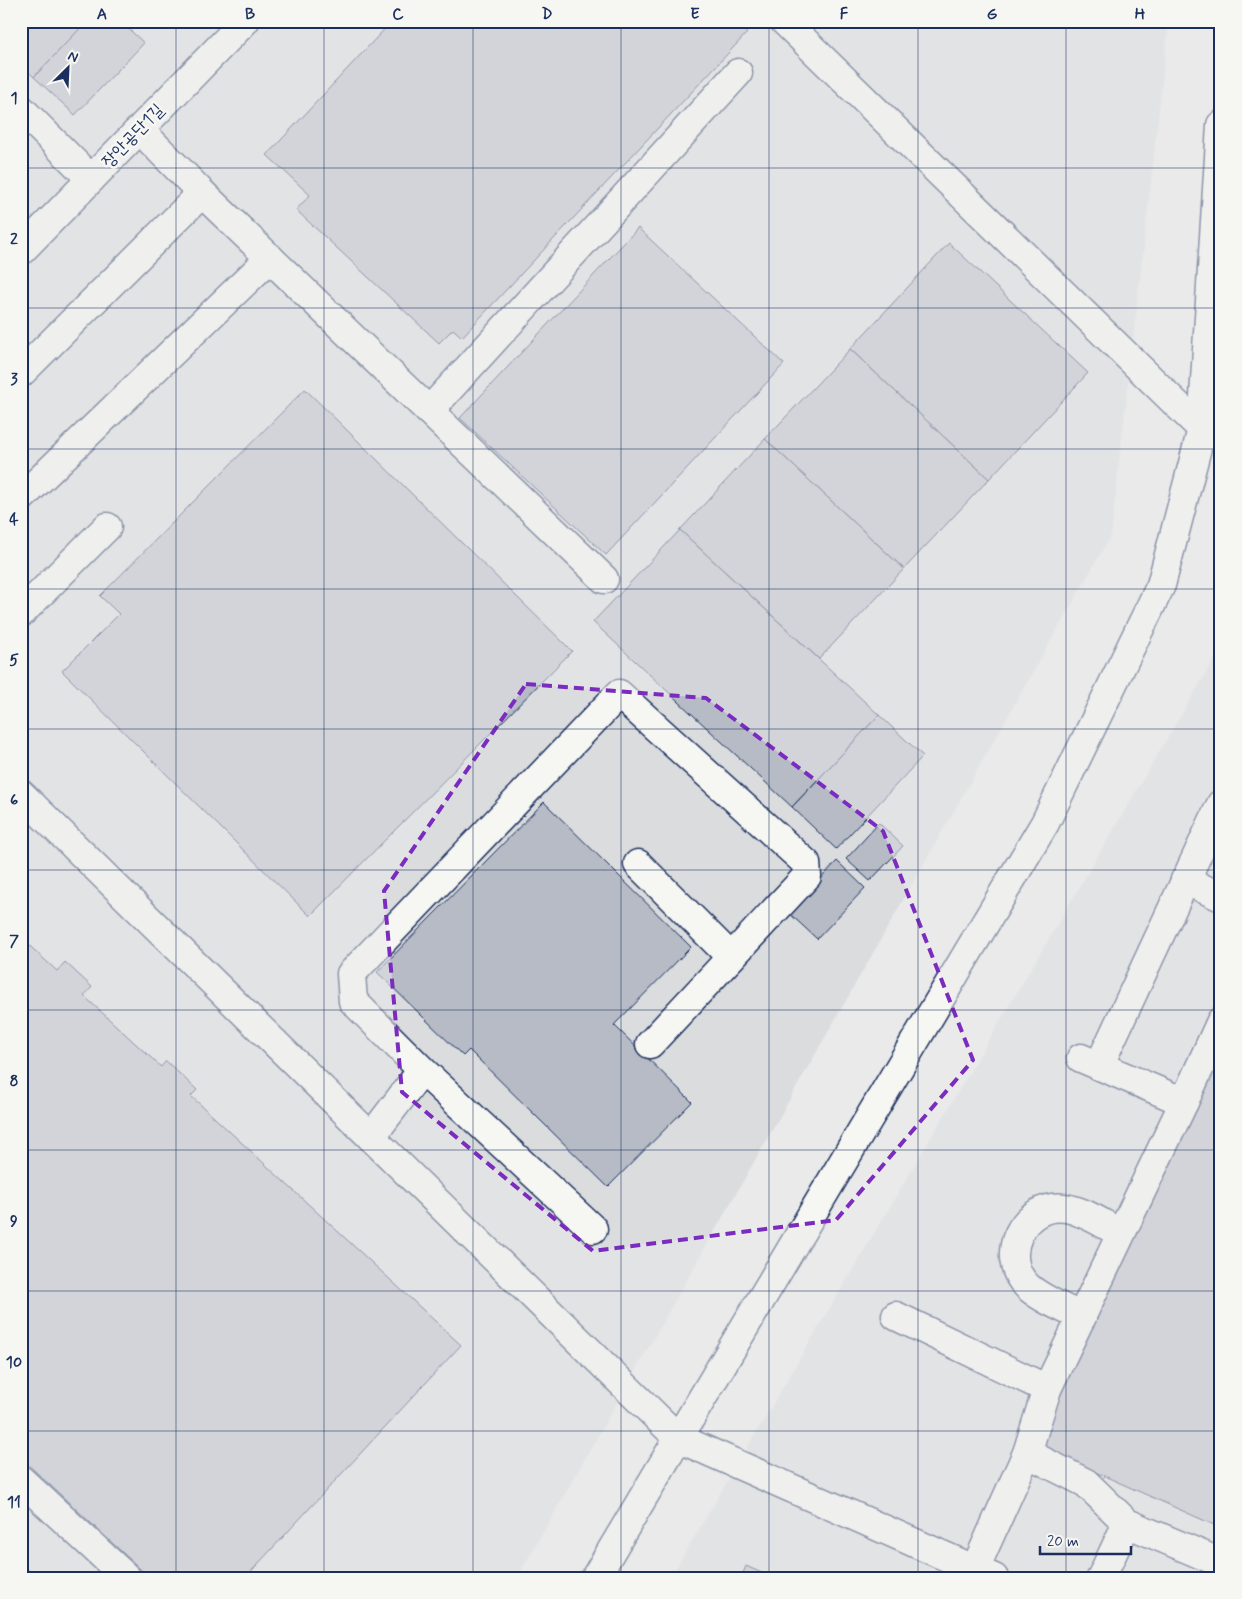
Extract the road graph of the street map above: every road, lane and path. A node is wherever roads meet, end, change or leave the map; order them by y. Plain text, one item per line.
1 (244, 21) edge
2 (784, 21) edge
3 (738, 72) dead end
4 (21, 109) edge
5 (1221, 125) edge
6 (140, 130) junction
7 (91, 179) junction
8 (202, 193) junction
9 (21, 250) edge
10 (270, 258) junction
11 (21, 373) edge
12 (429, 411) junction
13 (1211, 433) edge
14 (21, 498) edge
15 (107, 527) dead end
16 (604, 579) dead end
17 (21, 613) edge
18 (21, 794) edge
19 (1221, 804) edge
20 (638, 864) dead end
21 (1186, 880) junction
22 (1221, 896) edge
23 (731, 957) junction
24 (1221, 1020) edge
25 (650, 1044) dead end
26 (422, 1070) junction
27 (1184, 1102) junction
28 (371, 1137) junction
29 (593, 1229) dead end
30 (1122, 1233) junction
31 (896, 1316) dead end
32 (1082, 1317) junction
33 (1047, 1389) junction
34 (678, 1438) junction
35 (1027, 1453) junction
36 (21, 1480) edge
37 (1127, 1523) junction
38 (1221, 1563) edge
39 (985, 1574) edge
40 (127, 1578) edge
41 (595, 1578) edge
42 (1101, 1578) edge

1 - 6 street, 장안공단1길
2 - 13 street
3 - 12 street
4 - 7 street
5 - 13 street
6 - 7 street, 장안공단1길
6 - 8 street
7 - 9 street, 장안공단1길
8 - 10 street
8 - 11 street
10 - 12 street
10 - 14 street
12 - 16 street
13 - 34 street
15 - 17 street
18 - 28 street
19 - 21 street
20 - 23 street
21 - 22 street
21 - 27 street
23 - 25 street
23 - 26 street
24 - 27 street
26 - 28 street
26 - 29 street
27 - 30 street
28 - 34 street
30 - 32 street
30 - 32 street
31 - 33 street
32 - 33 street
33 - 35 street
34 - 39 street
34 - 41 street
35 - 37 street
35 - 39 street
36 - 40 street
37 - 38 street
37 - 42 street

